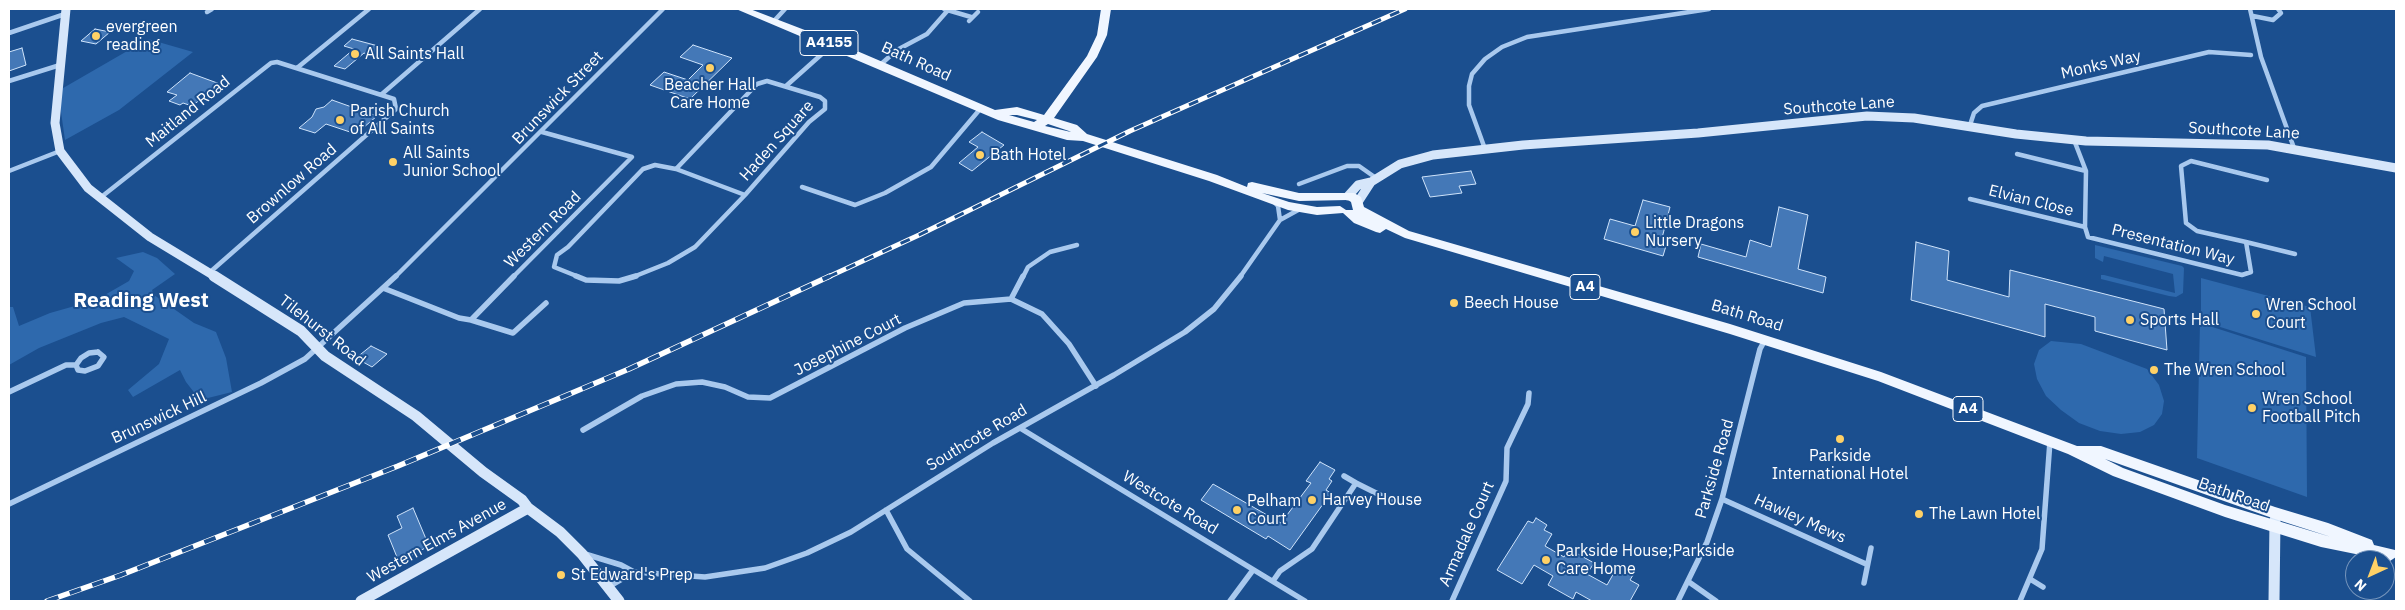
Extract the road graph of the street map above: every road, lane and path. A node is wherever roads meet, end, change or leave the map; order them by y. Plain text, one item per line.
1 (212, 9) edge
2 (369, 9) edge
3 (480, 9) edge
4 (663, 9) edge
5 (741, 9) edge
6 (785, 9) edge
7 (947, 9) edge
8 (1106, 9) edge
9 (1710, 9) edge
10 (2250, 9) edge
11 (2278, 9) edge
12 (65, 11) edge
13 (207, 12) dead end
14 (978, 12) dead end
15 (2253, 16) junction
16 (774, 21) junction
17 (9, 33) edge
18 (832, 44) junction
19 (2251, 55) dead end
20 (60, 65) junction
21 (880, 65) junction
22 (297, 68) junction
23 (9, 81) edge
24 (786, 86) junction
25 (382, 94) junction
26 (1066, 94) junction
27 (981, 108) junction
28 (1041, 121) junction
29 (1970, 125) junction
30 (542, 132) junction
31 (1070, 132) junction
32 (2074, 140) junction
33 (1485, 148) junction
34 (2294, 148) junction
35 (60, 151) junction
36 (2017, 154) dead end
37 (2396, 168) edge
38 (676, 169) junction
39 (9, 170) edge
40 (2086, 171) junction
41 (1213, 178) junction
42 (1373, 180) junction
43 (2267, 180) dead end
44 (1300, 184) dead end
45 (802, 186) dead end
46 (744, 195) junction
47 (100, 198) junction
48 (1970, 199) dead end
49 (1273, 202) junction
50 (1348, 205) junction
51 (1303, 208) junction
52 (1280, 220) junction
53 (2085, 227) junction
54 (2246, 242) junction
55 (1077, 245) dead end
56 (2295, 254) dead end
57 (209, 273) junction
58 (383, 288) junction
59 (1011, 299) junction
60 (546, 303) dead end
61 (470, 320) junction
62 (1765, 340) junction
63 (317, 349) junction
64 (76, 365) junction
65 (1096, 386) junction
66 (9, 392) edge
67 (1529, 393) dead end
68 (1020, 428) junction
69 (584, 430) dead end
70 (2050, 441) junction
71 (1344, 476) dead end
72 (1356, 483) junction
73 (1722, 499) junction
74 (1394, 502) dead end
75 (9, 504) edge
76 (528, 508) junction
77 (886, 510) junction
78 (2275, 520) junction
79 (1871, 548) dead end
80 (2364, 550) edge
81 (582, 554) junction
82 (1866, 564) junction
83 (1253, 570) junction
84 (634, 572) junction
85 (2030, 579) junction
86 (1273, 581) junction
87 (1689, 582) junction
88 (1864, 583) dead end
89 (608, 587) junction
90 (2043, 587) dead end
91 (361, 601) edge
92 (619, 601) edge
93 (970, 601) edge
94 (1230, 601) edge
95 (1305, 601) edge
96 (1452, 601) edge
97 (1678, 601) edge
98 (1716, 601) edge
99 (2020, 601) edge
100 (2274, 601) edge

1 - 13 street
2 - 22 street
3 - 25 street
4 - 30 street, Brunswick Street
5 - 16 main road, Bath Road / A4155
6 - 16 street
7 - 14 street
7 - 21 street
8 - 26 main road
9 - 33 street
10 - 15 street
11 - 15 street
12 - 17 street
12 - 20 street, Tilehurst Road
15 - 34 street
16 - 18 main road, Bath Road / A4155
18 - 21 main road, Bath Road / A4155
18 - 24 street, Haden Square
19 - 29 street, Monks Way
20 - 23 street
20 - 35 street, Tilehurst Road
21 - 27 main road, Bath Road / A4155
22 - 25 street, Maitland Road
22 - 47 street, Maitland Road
24 - 38 street, Haden Square
24 - 46 street, Haden Square
25 - 57 street, Brownlow Road
26 - 28 main road
26 - 31 main road
27 - 28 main road, Bath Road / A4155
27 - 45 street
28 - 31 main road, Bath Road / A4
29 - 32 street, Southcote Lane
29 - 33 street, Southcote Lane
30 - 58 street, Brunswick Street
30 - 61 street, Western Road
31 - 41 main road, Bath Road / A4
32 - 34 street, Southcote Lane
32 - 40 street
33 - 42 street, Southcote Lane
34 - 37 street, Southcote Lane
35 - 39 street
35 - 47 street, Tilehurst Road
36 - 40 street
38 - 46 street, Haden Square
38 - 46 street
40 - 53 street
41 - 49 main road, Bath Road / A4
41 - 50 main road, Bath Road / A4
42 - 44 street
42 - 50 street
43 - 54 street, Presentation Way
47 - 57 street, Tilehurst Road
48 - 53 street, Elvian Close
49 - 51 main road, Bath Road / A4
49 - 52 street
50 - 51 main road, Bath Road / A4
50 - 62 main road, Bath Road / A4
51 - 52 street, Southcote Road
52 - 65 street, Southcote Road
53 - 54 street, Presentation Way
54 - 56 street, Presentation Way
55 - 59 street
57 - 63 street, Tilehurst Road
58 - 61 street
58 - 63 street, Brunswick Street
59 - 65 street
59 - 69 street, Josephine Court
60 - 61 street
62 - 70 main road, Bath Road / A4
62 - 73 street, Parkside Road
63 - 75 street, Brunswick Hill
63 - 76 street, Tilehurst Road
64 - 64 street
64 - 66 street
65 - 68 street, Southcote Road
67 - 96 street, Armadale Court
68 - 77 street, Southcote Road
68 - 83 street, Westcote Road
70 - 78 main road, Bath Road / A4
70 - 85 street
71 - 72 street
72 - 74 street
72 - 86 street
73 - 82 street, Hawley Mews
73 - 87 street, Parkside Road
76 - 81 street, Tilehurst Road
76 - 91 street, Western Elms Avenue
77 - 84 street, Southcote Road
77 - 93 street
78 - 80 main road, Bath Road / A4
78 - 100 street
79 - 82 street
81 - 84 street, Southcote Road
81 - 89 street, Tilehurst Road
82 - 88 street
83 - 86 street, Westcote Road
83 - 94 street
84 - 89 street
85 - 90 street
85 - 99 street
86 - 95 street, Westcote Road
87 - 97 street, Parkside Road
87 - 98 street
89 - 92 street, Tilehurst Road

